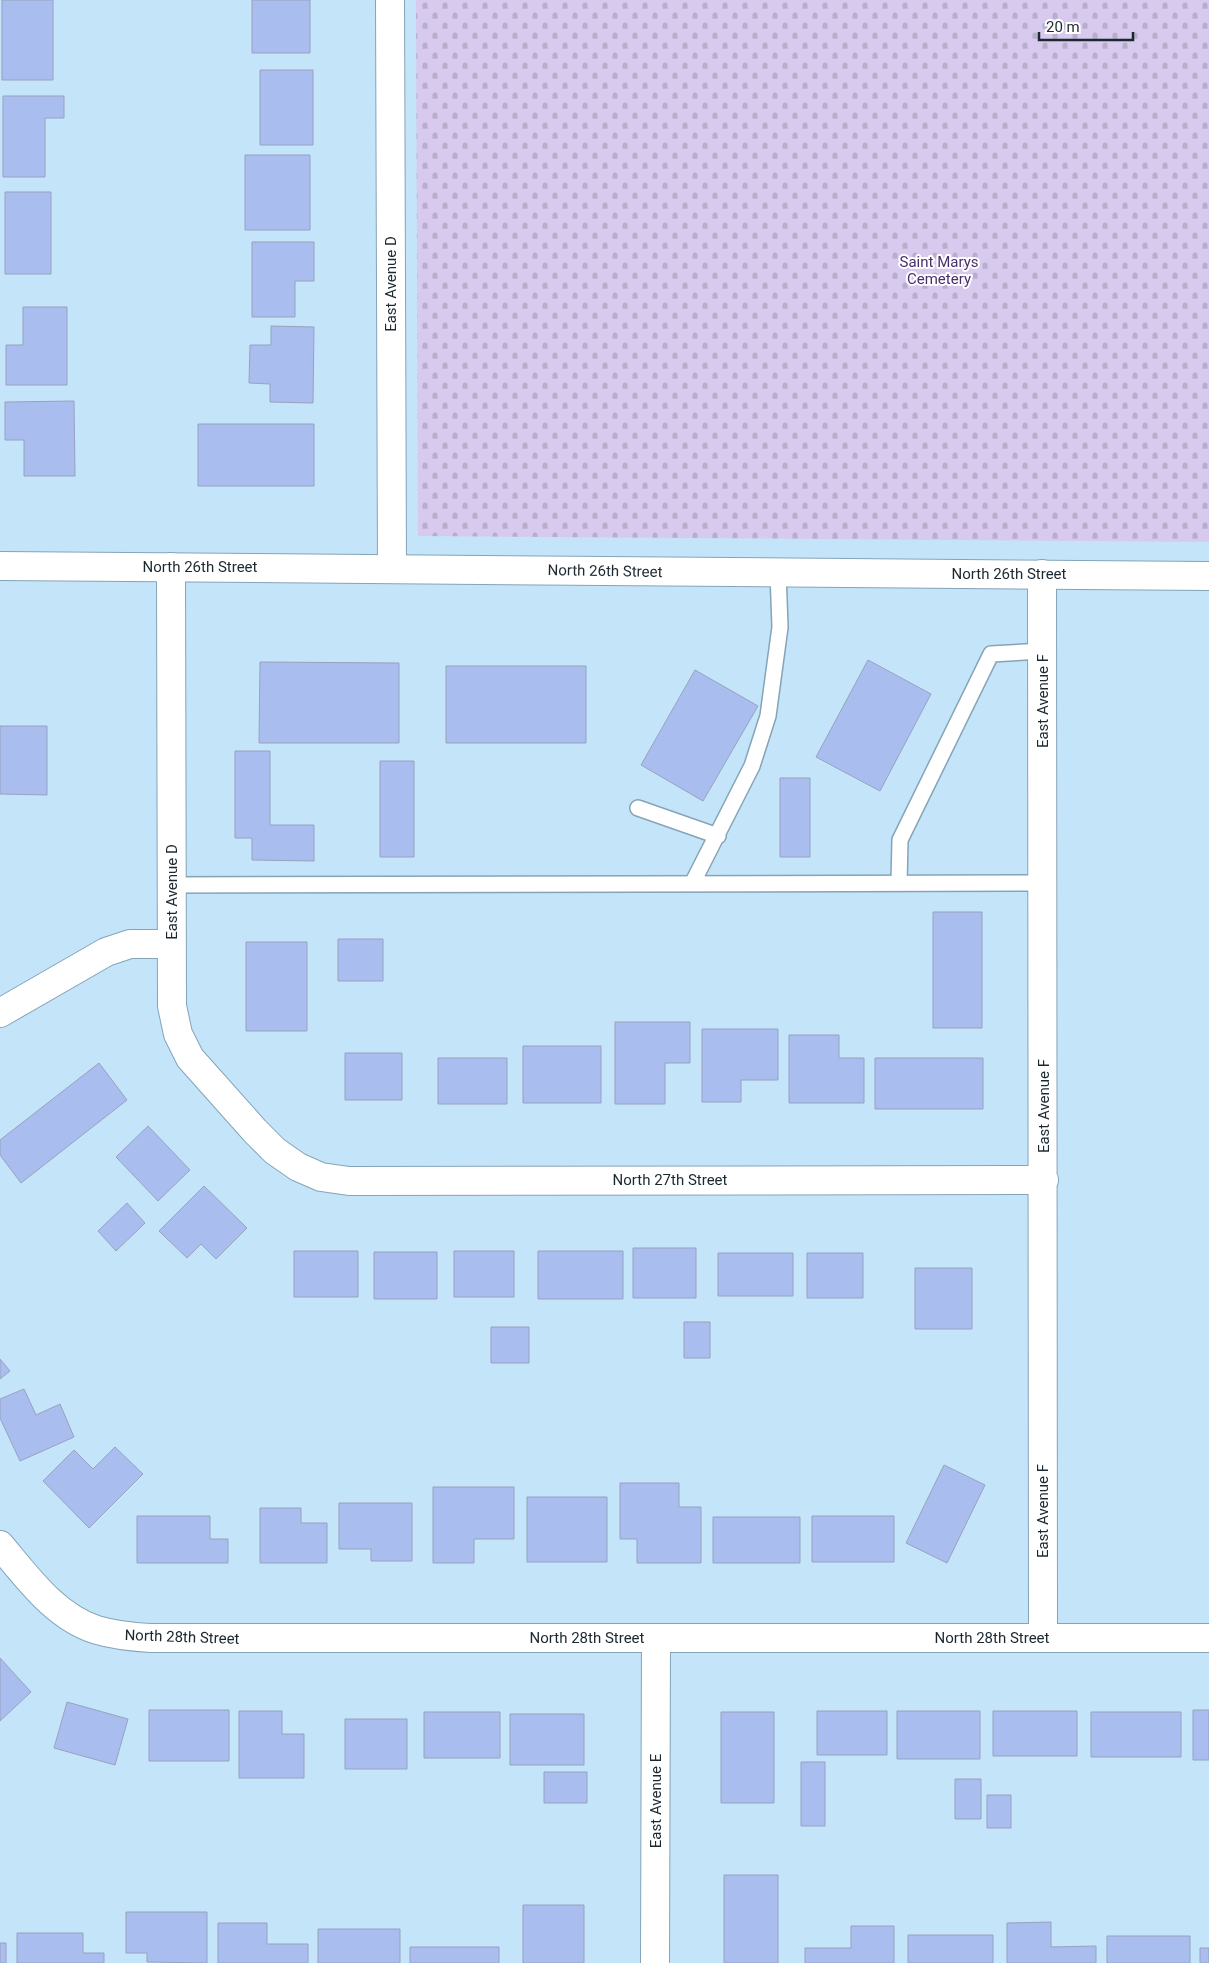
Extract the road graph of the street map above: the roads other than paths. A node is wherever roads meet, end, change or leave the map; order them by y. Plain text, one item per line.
1 (390, 0) edge
2 (0, 566) edge
3 (171, 567) junction
4 (392, 568) junction
5 (778, 572) junction
6 (1042, 574) junction
7 (1209, 576) edge
8 (1043, 651) junction
9 (638, 808) dead end
10 (718, 836) junction
11 (899, 883) junction
12 (1043, 883) junction
13 (692, 884) junction
14 (171, 885) junction
15 (172, 944) junction
16 (0, 1013) edge
17 (298, 1167) joint
18 (1044, 1180) junction
19 (0, 1545) edge
20 (1043, 1637) junction
21 (656, 1638) junction
22 (1209, 1638) edge
23 (656, 1963) edge

1 - 4 street, East Avenue D
2 - 3 street, North 26th Street
3 - 4 street, North 26th Street
3 - 14 street, East Avenue D
4 - 5 street, North 26th Street
5 - 6 street, North 26th Street
5 - 10 lane
6 - 7 street, North 26th Street
6 - 8 street, East Avenue F
8 - 11 lane
8 - 12 street, East Avenue F
9 - 10 lane
10 - 13 lane
11 - 12 lane
11 - 13 lane
12 - 18 street, East Avenue F
13 - 14 lane
14 - 15 street, East Avenue D
15 - 16 street
15 - 17 street, East Avenue D
17 - 18 street, North 27th Street
18 - 20 street, East Avenue F
19 - 21 street, North 28th Street
20 - 21 street, North 28th Street
20 - 22 street, North 28th Street
21 - 23 street, East Avenue E

